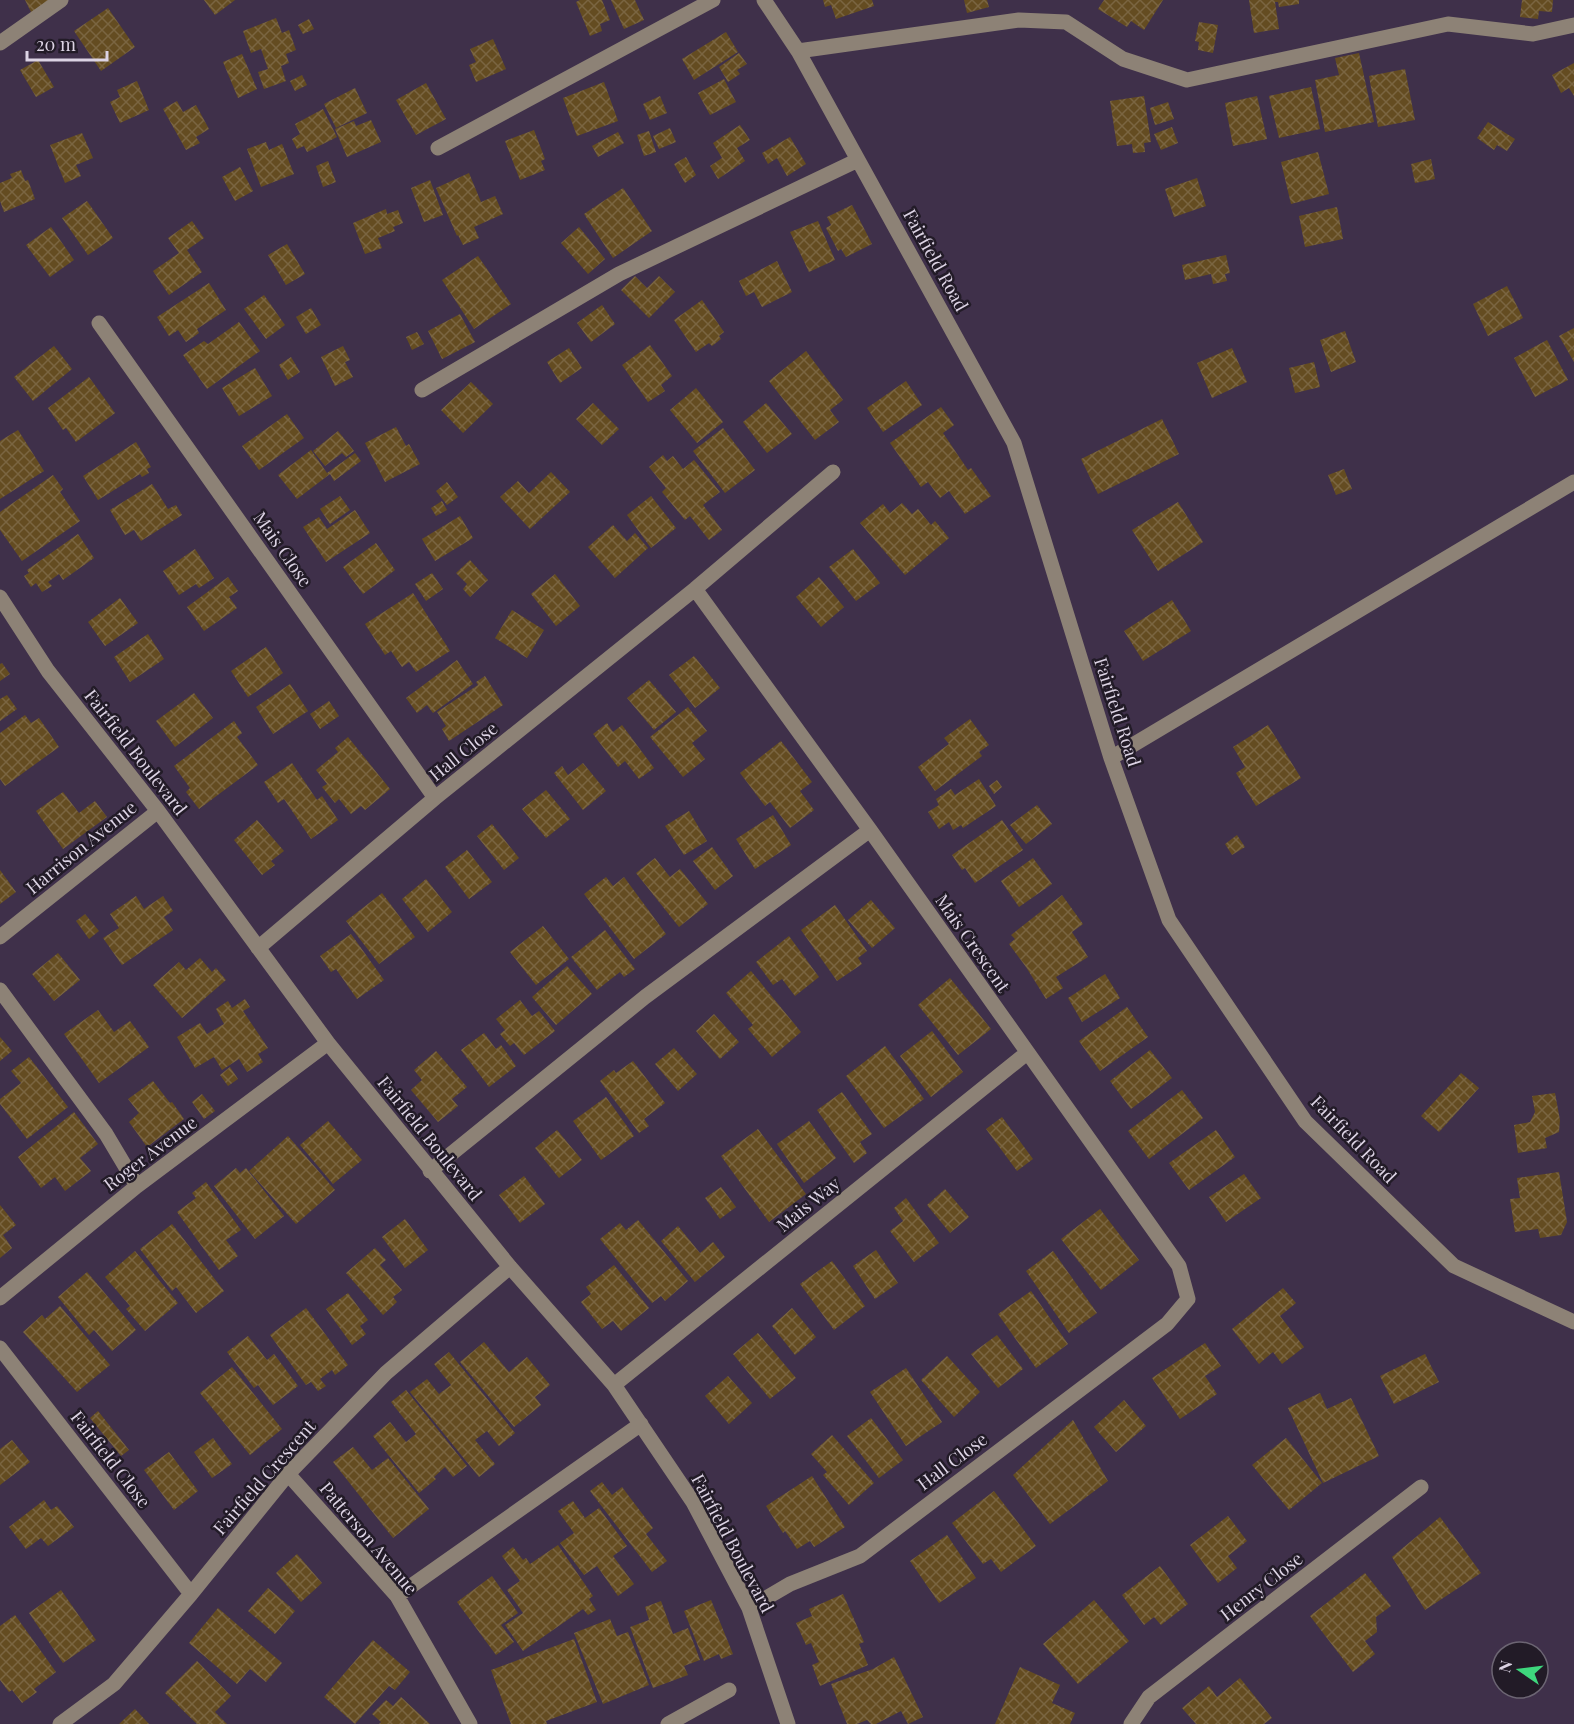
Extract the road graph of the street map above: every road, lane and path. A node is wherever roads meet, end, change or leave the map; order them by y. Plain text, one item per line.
1 (61, 0) edge
2 (713, 0) edge
3 (764, 0) edge
4 (1574, 25) edge
5 (0, 43) edge
6 (798, 51) junction
7 (438, 147) dead end
8 (858, 160) junction
9 (99, 323) dead end
10 (422, 390) dead end
11 (834, 472) dead end
12 (1574, 482) edge
13 (695, 589) junction
14 (0, 597) edge
15 (1111, 758) junction
16 (435, 798) junction
17 (158, 811) junction
18 (870, 830) junction
19 (0, 937) edge
20 (258, 948) junction
21 (0, 990) edge
22 (328, 1043) junction
23 (1027, 1053) junction
24 (430, 1171) junction
25 (137, 1186) junction
26 (510, 1267) junction
27 (0, 1298) edge
28 (1574, 1322) edge
29 (1167, 1324) joint
30 (0, 1348) edge
31 (614, 1385) junction
32 (641, 1424) junction
33 (288, 1474) junction
34 (1421, 1487) dead end
35 (191, 1594) junction
36 (397, 1596) junction
37 (748, 1608) junction
38 (729, 1690) dead end
39 (60, 1724) edge
40 (470, 1724) edge
41 (668, 1724) edge
42 (788, 1724) edge
43 (1131, 1724) edge

1 - 5 street
2 - 7 street
3 - 6 street, Fairfield Road
4 - 6 street
6 - 8 street, Fairfield Road
8 - 10 street
8 - 15 street, Fairfield Road
9 - 16 street, Mais Close
11 - 13 street, Hall Close
12 - 15 street
13 - 16 street, Hall Close
13 - 18 street, Mais Crescent
14 - 17 street, Fairfield Boulevard
15 - 28 street, Fairfield Road
16 - 20 street, Hall Close
17 - 19 street, Harrison Avenue
17 - 20 street, Fairfield Boulevard
18 - 23 street, Mais Crescent
18 - 24 street
20 - 22 street, Fairfield Boulevard
21 - 25 street
22 - 24 street, Fairfield Boulevard
22 - 25 street, Roger Avenue
23 - 29 street, Mais Crescent
23 - 31 street, Mais Way
24 - 26 street, Fairfield Boulevard
25 - 27 street, Roger Avenue
26 - 31 street, Fairfield Boulevard
26 - 33 street, Fairfield Crescent
29 - 37 street, Hall Close
30 - 35 street, Fairfield Close
31 - 32 street, Fairfield Boulevard
32 - 36 street
32 - 37 street, Fairfield Boulevard
33 - 35 street, Fairfield Crescent
33 - 36 street, Patterson Avenue
34 - 43 street, Henry Close
35 - 39 street, Fairfield Crescent
36 - 40 street, Patterson Avenue
37 - 42 street, Fairfield Boulevard
38 - 41 street

